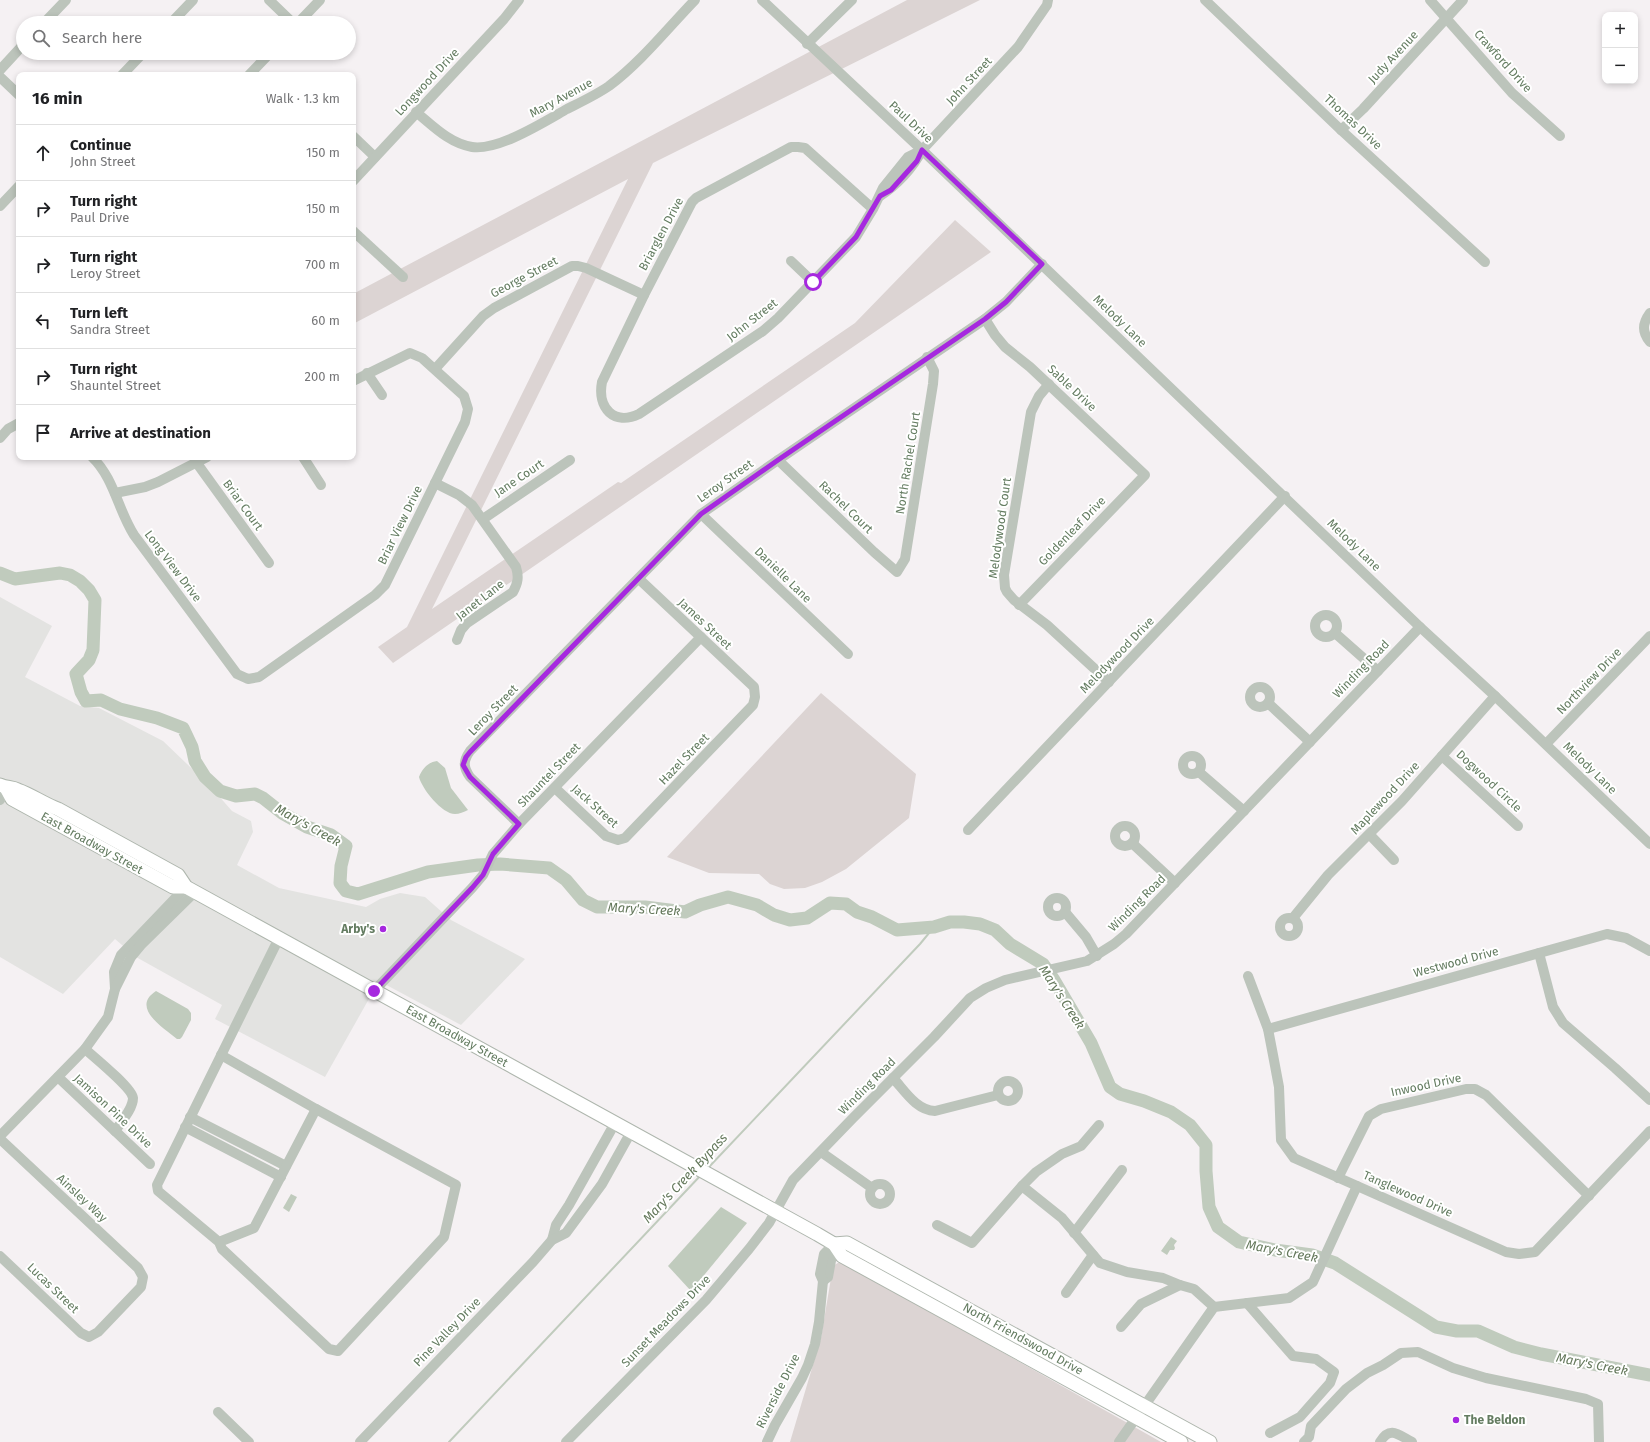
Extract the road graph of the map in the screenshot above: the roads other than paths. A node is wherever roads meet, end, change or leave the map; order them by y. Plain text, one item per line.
1 (193, 0) edge
2 (269, 0) edge
3 (320, 0) edge
4 (519, 0) edge
5 (695, 0) edge
6 (762, 0) edge
7 (852, 0) edge
8 (1048, 0) edge
9 (1205, 0) edge
10 (1430, 0) edge
11 (1463, 0) edge
12 (60, 2) edge
13 (49, 16) edge
14 (178, 16) edge
15 (286, 16) edge
16 (305, 16) edge
17 (1447, 18) junction
18 (807, 44) junction
19 (16, 53) edge
20 (136, 60) edge
21 (263, 60) edge
22 (0, 70) edge
23 (125, 72) edge
24 (252, 72) edge
25 (0, 77) edge
26 (16, 92) edge
27 (416, 112) junction
28 (1341, 130) junction
29 (1560, 136) dead end
30 (356, 139) edge
31 (922, 150) junction
32 (375, 157) junction
33 (356, 178) edge
34 (16, 189) edge
35 (0, 206) edge
36 (873, 208) junction
37 (356, 234) edge
38 (792, 261) dead end
39 (1485, 262) dead end
40 (1042, 264) junction
41 (403, 277) dead end
42 (813, 282) junction
43 (644, 295) junction
44 (1650, 313) edge
45 (985, 319) junction
46 (1650, 342) edge
47 (927, 357) junction
48 (435, 368) junction
49 (367, 374) junction
50 (356, 380) edge
51 (1048, 384) junction
52 (382, 395) dead end
53 (607, 411) joint
54 (16, 425) edge
55 (0, 438) edge
56 (95, 460) edge
57 (200, 460) edge
58 (305, 460) edge
59 (570, 460) dead end
60 (778, 460) junction
61 (196, 462) junction
62 (1144, 475) joint
63 (435, 483) junction
64 (321, 485) dead end
65 (115, 493) junction
66 (1285, 496) junction
67 (701, 514) junction
68 (483, 519) junction
69 (269, 563) dead end
70 (897, 572) joint
71 (639, 579) junction
72 (1019, 605) junction
73 (1420, 627) junction
74 (1335, 633) dead end
75 (1650, 636) edge
76 (701, 637) junction
77 (457, 640) dead end
78 (848, 654) dead end
79 (1378, 671) junction
80 (248, 679) joint
81 (1109, 682) junction
82 (754, 687) joint
83 (1495, 696) junction
84 (1268, 703) dead end
85 (1310, 742) junction
86 (1546, 744) junction
87 (1442, 756) junction
88 (1199, 772) dead end
89 (3, 786) edge
90 (555, 788) junction
91 (0, 800) edge
92 (1244, 811) junction
93 (519, 824) junction
94 (1518, 826) dead end
95 (67, 829) junction
96 (968, 830) dead end
97 (1370, 835) junction
98 (618, 840) joint
99 (1132, 843) dead end
100 (1650, 844) edge
101 (136, 852) junction
102 (1394, 860) dead end
103 (1175, 883) junction
104 (191, 890) junction
105 (1065, 912) dead end
106 (1293, 918) dead end
107 (279, 938) junction
108 (1650, 951) edge
109 (1539, 953) junction
110 (1097, 956) junction
111 (1248, 976) dead end
112 (374, 991) junction
113 (1268, 1029) junction
114 (84, 1049) junction
115 (221, 1055) junction
116 (58, 1077) junction
117 (893, 1078) junction
118 (998, 1095) dead end
119 (1650, 1100) edge
120 (316, 1109) junction
121 (190, 1117) junction
122 (615, 1123) junction
123 (1099, 1125) dead end
124 (185, 1127) junction
125 (115, 1131) junction
126 (1650, 1131) edge
127 (631, 1132) junction
128 (0, 1136) edge
129 (0, 1139) edge
130 (821, 1152) junction
131 (150, 1164) dead end
132 (286, 1166) junction
133 (1122, 1170) dead end
134 (281, 1177) junction
135 (1338, 1178) junction
136 (727, 1185) joint
137 (1022, 1186) junction
138 (1356, 1186) junction
139 (872, 1188) dead end
140 (1589, 1196) junction
141 (775, 1212) junction
142 (937, 1226) dead end
143 (1074, 1233) junction
144 (552, 1240) junction
145 (219, 1242) junction
146 (834, 1244) junction
147 (0, 1256) edge
148 (1094, 1256) junction
149 (1180, 1285) junction
150 (1066, 1293) dead end
151 (1247, 1303) junction
152 (1214, 1308) junction
153 (1121, 1327) dead end
154 (89, 1337) joint
155 (1146, 1406) junction
156 (218, 1412) dead end
157 (1137, 1418) junction
158 (1270, 1433) dead end
159 (1310, 1440) edge
160 (249, 1442) edge
161 (360, 1442) edge
162 (566, 1442) edge
163 (767, 1442) edge
164 (1119, 1442) edge
165 (1181, 1442) edge
166 (1210, 1442) edge
167 (1380, 1442) edge
168 (1412, 1442) edge
169 (1599, 1442) edge

1 - 14 street
2 - 15 street
3 - 16 street
4 - 27 street, Longwood Drive
5 - 27 street, Mary Avenue
6 - 18 street, Paul Drive
7 - 18 street
8 - 31 street, John Street
9 - 28 street, Thomas Drive
10 - 17 street, Crawford Drive
11 - 17 street, Judy Avenue
12 - 13 street
17 - 28 street, Judy Avenue
17 - 29 street, Crawford Drive
18 - 31 street, Paul Drive
19 - 22 street
20 - 23 street
21 - 24 street
25 - 26 street
27 - 32 street, Longwood Drive
28 - 39 street, Thomas Drive
30 - 32 street
31 - 36 street, John Street
31 - 40 street, Paul Drive
32 - 33 street, Longwood Drive
34 - 35 street
36 - 42 street, John Street
36 - 43 street, Briarglen Drive
37 - 41 street
38 - 42 street
40 - 45 street, Leroy Street
40 - 66 street, Melody Lane
42 - 53 street, John Street
43 - 48 street, George Street
43 - 53 street, Briarglen Drive
44 - 46 street
45 - 47 street, Leroy Street
45 - 51 street, Sable Drive
47 - 60 street, Leroy Street
47 - 70 street, North Rachel Court
48 - 49 street, Briar View Drive
48 - 63 street, Briar View Drive
49 - 50 street
49 - 52 street
51 - 62 street, Sable Drive
51 - 72 street, Melodywood Court
54 - 55 street
56 - 65 street, Long View Drive
57 - 61 street
58 - 64 street
59 - 68 street, Jane Court
60 - 67 street, Leroy Street
60 - 70 street, Rachel Court
61 - 65 street
61 - 69 street, Briar Court
62 - 72 street, Goldenleaf Drive
63 - 68 street, Janet Lane
63 - 80 street, Briar View Drive
65 - 80 street, Long View Drive
66 - 73 street, Melody Lane
66 - 81 street, Melodywood Drive
67 - 71 street, Leroy Street
67 - 78 street, Danielle Lane
68 - 77 street, Janet Lane
71 - 76 street, James Street
71 - 93 street, Leroy Street
72 - 81 street, Melodywood Court
73 - 79 street, Winding Road
73 - 83 street, Melody Lane
74 - 79 street
75 - 86 street, Northview Drive
76 - 82 street, James Street
76 - 90 street, Shauntel Street
79 - 85 street, Winding Road
81 - 96 street, Melodywood Drive
82 - 98 street, Hazel Street
83 - 86 street, Melody Lane
83 - 87 street, Maplewood Drive
84 - 85 street
85 - 92 street, Winding Road
86 - 100 street, Melody Lane
87 - 94 street, Dogwood Circle
87 - 97 street, Maplewood Drive
88 - 92 street
89 - 91 street
89 - 95 main road, East Broadway Street
89 - 101 main road, East Broadway Street
90 - 93 street, Shauntel Street
90 - 98 street, Jack Street
92 - 103 street, Winding Road
93 - 112 street, Shauntel Street
95 - 101 main road
95 - 104 main road, East Broadway Street
97 - 102 street
97 - 106 street, Maplewood Drive
99 - 103 street
101 - 104 main road, East Broadway Street
103 - 110 street, Winding Road
104 - 107 main road, East Broadway Street
104 - 114 street
105 - 110 street
107 - 112 main road, East Broadway Street
107 - 115 street
108 - 109 street, Westwood Drive
109 - 113 street, Westwood Drive
109 - 119 street
110 - 117 street, Winding Road
111 - 113 street, Tanglewood Drive
112 - 122 main road, East Broadway Street
113 - 135 street, Tanglewood Drive
114 - 116 street
114 - 125 street
115 - 120 street
115 - 121 street
116 - 125 street, Jamison Pine Drive
116 - 128 street
117 - 118 street
117 - 130 street, Winding Road
120 - 132 street
120 - 145 street
121 - 124 street
121 - 132 street
122 - 127 main road, East Broadway Street
122 - 144 street, Pine Valley Drive
123 - 137 street
124 - 134 street
124 - 145 street
125 - 131 street, Jamison Pine Drive
126 - 140 street, Tanglewood Drive
127 - 136 main road, East Broadway Street
127 - 144 street, Pine Valley Drive
129 - 154 street, Ainsley Way
130 - 139 street
130 - 141 street, Winding Road
132 - 134 street
133 - 143 street
134 - 145 street
135 - 138 street, Tanglewood Drive
135 - 140 street, Inwood Drive
136 - 141 main road, North Friendswood Drive
137 - 142 street
137 - 143 street
138 - 140 street, Tanglewood Drive
138 - 151 street
141 - 146 main road, North Friendswood Drive
141 - 162 street, Sunset Meadows Drive
143 - 148 street
144 - 161 street, Pine Valley Drive
146 - 155 main road, North Friendswood Drive
146 - 157 main road, North Friendswood Drive
146 - 163 street, Riverside Drive
147 - 154 street, Lucas Street
148 - 149 street
148 - 150 street
149 - 152 street
149 - 153 street
151 - 152 street
151 - 158 street
152 - 155 street
155 - 157 street
155 - 166 main road, North Friendswood Drive
156 - 160 street
157 - 164 street
157 - 165 main road, North Friendswood Drive
159 - 169 street
167 - 168 street

